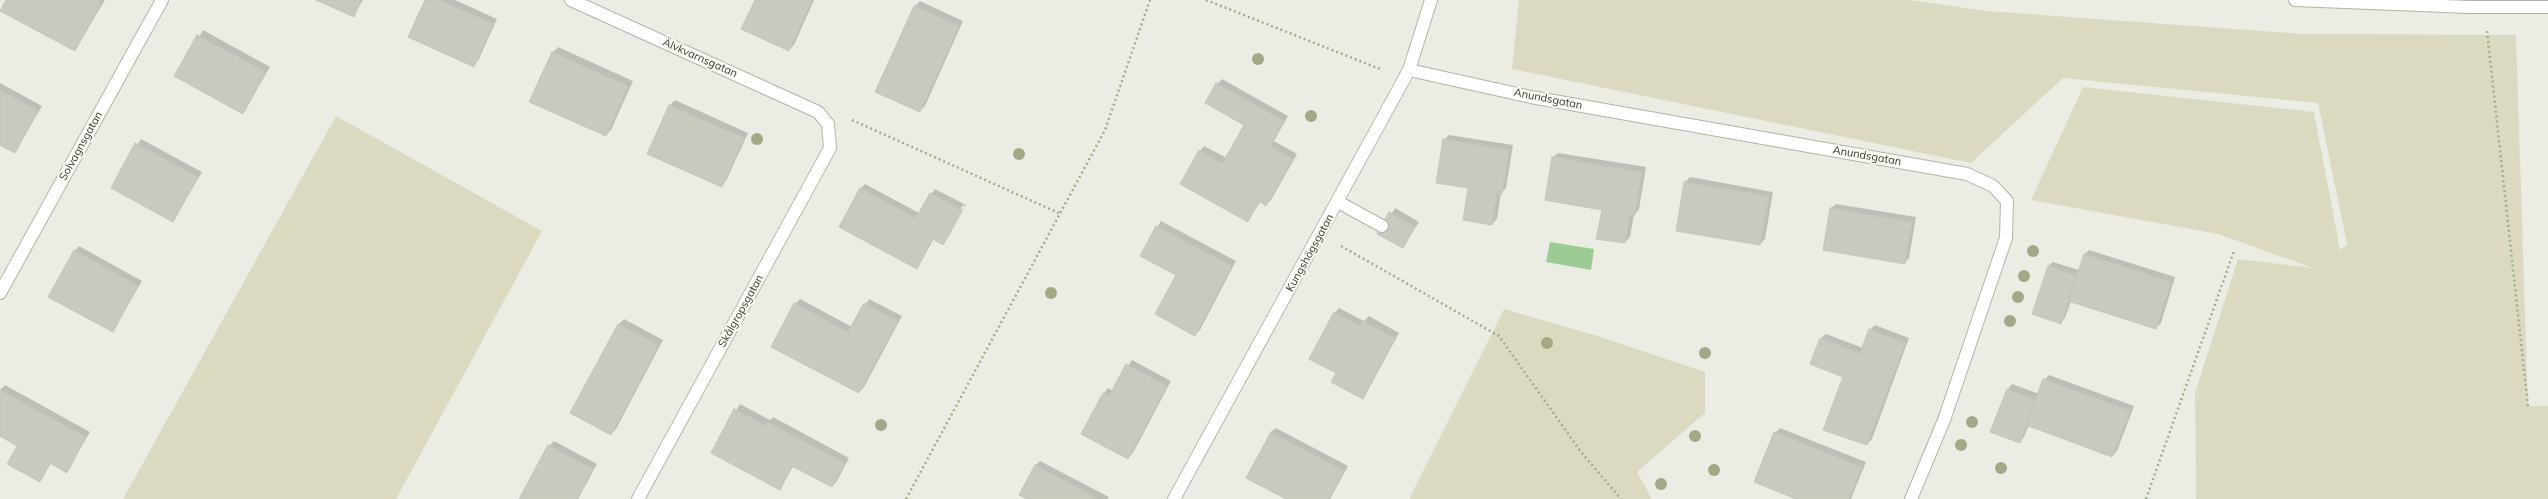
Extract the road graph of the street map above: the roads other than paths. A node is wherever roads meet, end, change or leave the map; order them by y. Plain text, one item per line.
1 (162, 0) edge
2 (572, 0) edge
3 (1431, 0) edge
4 (2295, 0) edge
5 (2470, 4) edge
6 (2548, 7) edge
7 (1409, 70) junction
8 (827, 122) joint
9 (1338, 202) junction
10 (1382, 226) dead end
11 (0, 293) edge
12 (638, 499) edge
13 (1174, 499) edge
14 (1911, 499) edge

1 - 11 street, Solvagnsgatan
2 - 8 street, Älvkvarnsgatan
3 - 7 street, Kungshögsgatan
4 - 5 street
5 - 6 street
7 - 9 street, Kungshögsgatan
7 - 14 street, Anundsgatan
8 - 12 street, Skålgropsgatan
9 - 10 street
9 - 13 street, Kungshögsgatan

